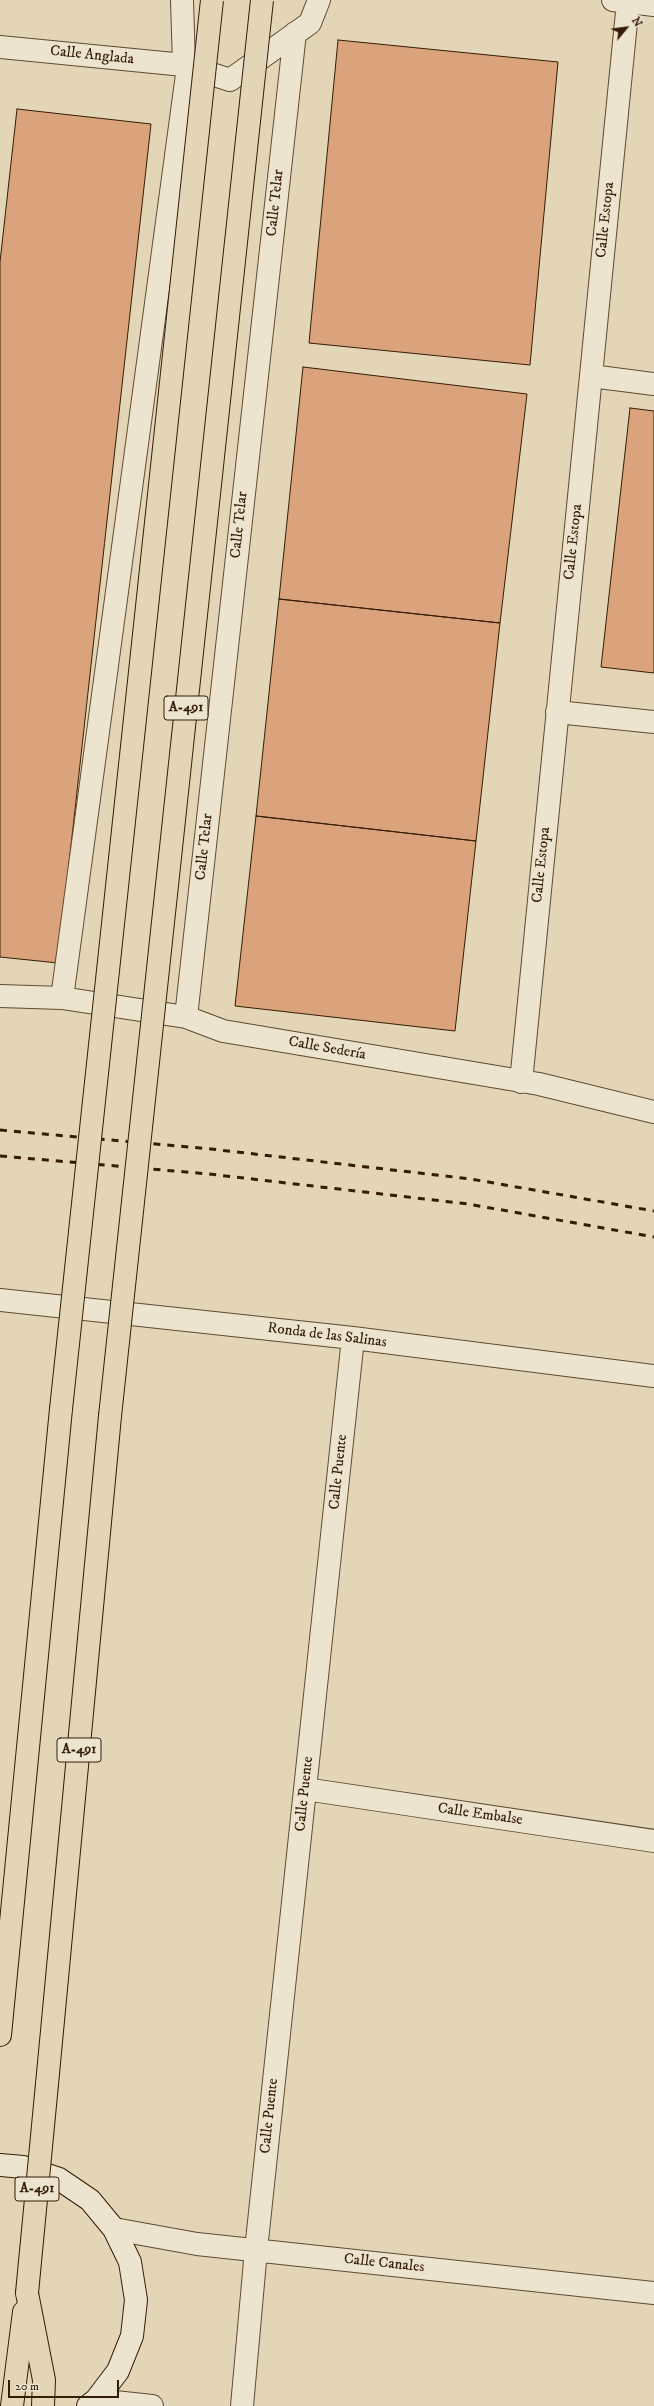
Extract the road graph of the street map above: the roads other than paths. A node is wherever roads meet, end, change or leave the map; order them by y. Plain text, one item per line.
1 (182, 0) edge
2 (212, 0) edge
3 (262, 0) edge
4 (319, 0) edge
5 (620, 1) edge
6 (654, 5) edge
7 (295, 33) junction
8 (0, 47) edge
9 (186, 66) junction
10 (591, 376) junction
11 (654, 384) edge
12 (557, 712) junction
13 (654, 722) edge
14 (0, 996) edge
15 (62, 998) junction
16 (186, 1017) junction
17 (521, 1082) junction
18 (654, 1112) edge
19 (0, 1300) edge
20 (353, 1338) junction
21 (654, 1376) edge
22 (305, 1789) junction
23 (654, 1841) edge
24 (0, 2035) edge
25 (0, 2165) edge
26 (114, 2229) junction
27 (256, 2250) junction
28 (27, 2293) junction
29 (654, 2293) edge
30 (92, 2403) edge
31 (12, 2406) edge
32 (43, 2406) edge
33 (152, 2406) edge
34 (242, 2406) edge

1 - 9 street
2 - 24 highway, bridge
3 - 28 highway, A-491, bridge
4 - 7 street
5 - 6 street
5 - 10 street, Calle Estopa
7 - 9 street, Calle Anglada
7 - 16 street, Calle Telar
8 - 9 street, Calle Anglada
9 - 15 street
10 - 11 street
10 - 12 street, Calle Estopa
12 - 13 street
12 - 17 street, Calle Estopa
14 - 15 street, Calle Sedería
15 - 16 street, Calle Sedería
16 - 17 street, Calle Sedería
17 - 18 street, Calle Sedería
19 - 20 street, Ronda de las Salinas
20 - 21 street, Ronda de las Salinas
20 - 22 street, Calle Puente
22 - 23 street, Calle Embalse
22 - 27 street, Calle Puente
25 - 26 street
26 - 27 street, Calle Canales
26 - 30 street
27 - 29 street, Calle Canales
27 - 34 street, Calle Puente
28 - 31 highway, A-491
28 - 32 highway
30 - 33 street

